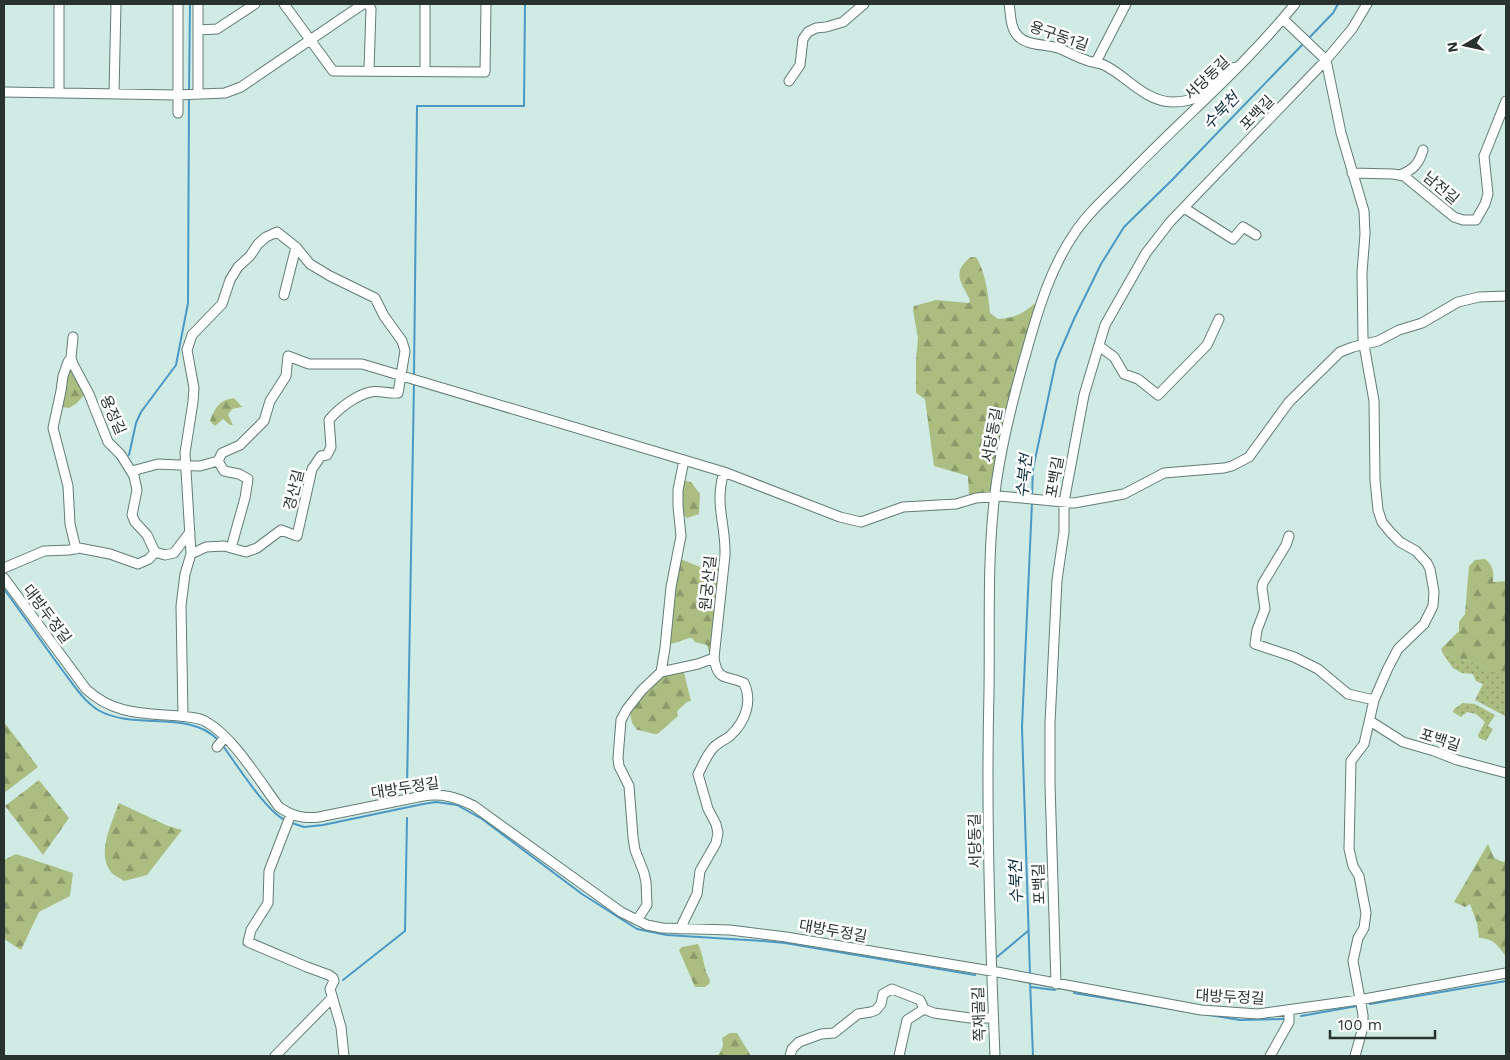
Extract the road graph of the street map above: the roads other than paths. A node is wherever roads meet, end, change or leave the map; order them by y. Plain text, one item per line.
1 (60, 4) edge
2 (116, 4) edge
3 (178, 4) edge
4 (198, 4) edge
5 (255, 4) edge
6 (284, 4) edge
7 (363, 4) edge
8 (368, 4) edge
9 (425, 4) edge
10 (486, 4) edge
11 (864, 4) edge
12 (1010, 4) edge
13 (1126, 4) edge
14 (1295, 4) edge
15 (1367, 4) edge
16 (1283, 19) junction
17 (198, 30) junction
18 (310, 40) junction
19 (1324, 58) junction
20 (1096, 62) junction
21 (1238, 67) junction
22 (369, 70) junction
23 (425, 71) junction
24 (789, 81) dead end
25 (4, 92) edge
26 (59, 93) junction
27 (114, 93) junction
28 (198, 94) junction
29 (177, 95) junction
30 (1506, 101) edge
31 (178, 114) dead end
32 (1422, 150) dead end
33 (1352, 173) junction
34 (1400, 175) junction
35 (1184, 208) junction
36 (1256, 235) dead end
37 (296, 247) junction
38 (284, 295) dead end
39 (1506, 296) edge
40 (1219, 319) dead end
41 (73, 337) dead end
42 (1364, 344) junction
43 (1099, 346) junction
44 (71, 358) junction
45 (409, 379) junction
46 (684, 460) junction
47 (218, 461) junction
48 (185, 464) junction
49 (132, 471) junction
50 (724, 472) junction
51 (997, 497) junction
52 (1061, 502) junction
53 (190, 532) junction
54 (1289, 536) dead end
55 (231, 548) junction
56 (76, 549) junction
57 (155, 552) junction
58 (191, 554) junction
59 (4, 568) edge
60 (4, 578) edge
61 (714, 658) junction
62 (661, 672) junction
63 (1374, 700) junction
64 (183, 716) junction
65 (1370, 720) junction
66 (224, 738) junction
67 (216, 747) dead end
68 (1506, 773) edge
69 (289, 819) junction
70 (637, 920) junction
71 (680, 929) junction
72 (995, 972) junction
73 (1506, 973) edge
74 (1056, 984) junction
75 (332, 998) junction
76 (1359, 1000) junction
77 (924, 1009) junction
78 (1289, 1011) junction
79 (993, 1018) junction
80 (274, 1056) edge
81 (344, 1056) edge
82 (790, 1056) edge
83 (899, 1056) edge
84 (995, 1056) edge
85 (1270, 1056) edge
86 (1355, 1056) edge

1 - 26 street
2 - 27 street
3 - 29 street
4 - 17 street
5 - 17 street
6 - 18 street
7 - 18 street
8 - 22 street
9 - 23 street
10 - 23 street
11 - 24 street
12 - 20 street, 용구동1길
13 - 20 street, 용구동1길
14 - 16 street, 서당동길
15 - 19 street, 포백길
16 - 19 street
16 - 21 street, 서당동길
17 - 28 street
18 - 22 street
18 - 28 street
19 - 33 street
19 - 35 street, 포백길
20 - 21 street, 용구동1길
21 - 51 street, 서당동길
22 - 23 street
25 - 26 street
26 - 27 street
27 - 29 street
28 - 29 street
29 - 31 street
30 - 34 street, 남전길
32 - 34 street
33 - 34 street, 남전길
33 - 42 street
35 - 36 street
35 - 43 street, 포백길
37 - 38 street
37 - 45 street, 경산길
37 - 48 street, 경산길
39 - 42 street
40 - 43 street
41 - 44 street
42 - 52 street
42 - 63 street
43 - 52 street, 포백길
44 - 49 street, 용정길
44 - 56 street
45 - 46 street
45 - 47 street
45 - 55 street, 경산길
46 - 50 street
46 - 62 street
47 - 48 street
47 - 55 street
48 - 49 street
48 - 53 street, 경산길
49 - 57 street, 용정길
50 - 51 street
50 - 61 street, 원궁산길
51 - 52 street
51 - 72 street, 서당동길
52 - 74 street, 포백길
53 - 57 street
53 - 58 street, 경산길
54 - 63 street
55 - 58 street, 경산길
56 - 57 street
56 - 59 street
58 - 64 street, 경산길
60 - 64 street, 대방두정길
61 - 62 street
61 - 71 street
62 - 70 street
63 - 65 street
64 - 66 street, 대방두정길
65 - 68 street, 포백길
65 - 76 street
66 - 67 street
66 - 69 street, 대방두정길
69 - 70 street, 대방두정길
69 - 75 street
70 - 71 street, 대방두정길
71 - 72 street, 대방두정길
72 - 74 street, 대방두정길
72 - 79 street, 쪽재골길
73 - 76 street, 대방두정길
74 - 78 street, 대방두정길
75 - 80 street
75 - 81 street
76 - 78 street, 대방두정길
76 - 86 street
77 - 79 street
77 - 82 street
77 - 83 street
78 - 85 street
79 - 84 street, 쪽재골길

